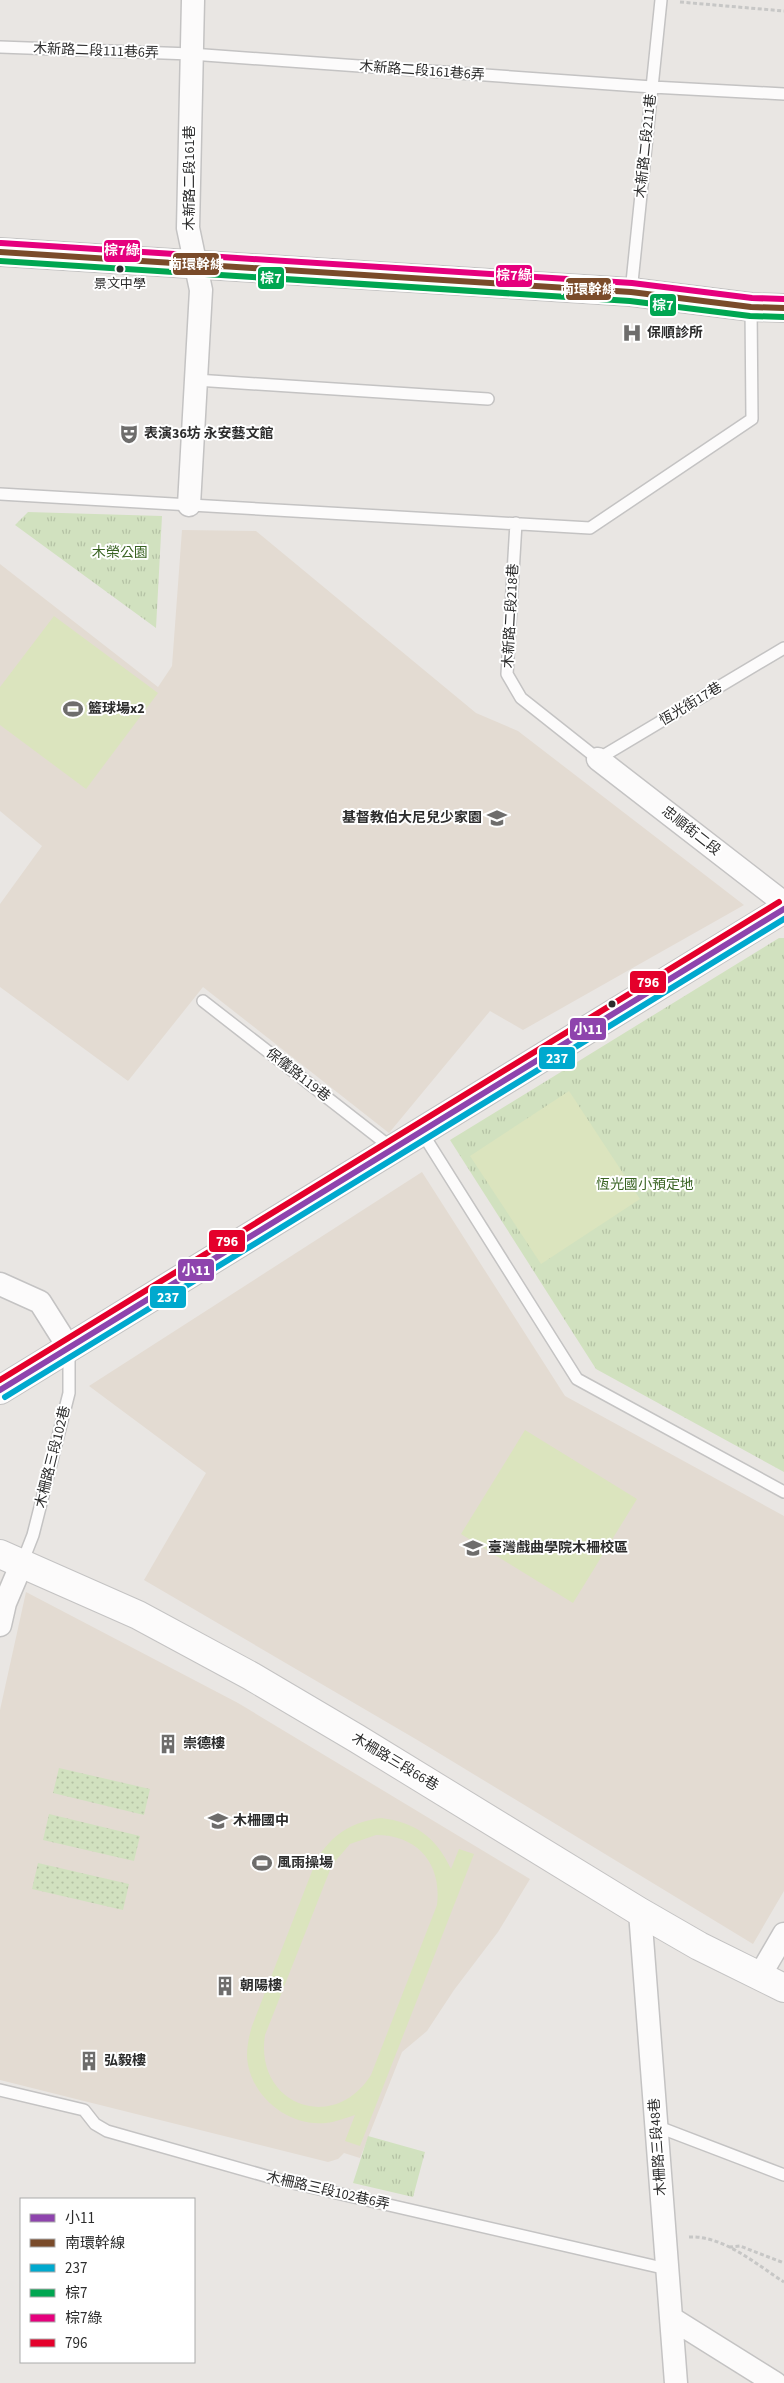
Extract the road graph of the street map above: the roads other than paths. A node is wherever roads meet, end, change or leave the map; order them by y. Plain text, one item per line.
1 (192, 0) edge
2 (661, 0) edge
3 (0, 47) edge
4 (191, 54) junction
5 (652, 87) junction
6 (784, 94) edge
7 (0, 252) edge
8 (194, 264) junction
9 (631, 292) junction
10 (751, 306) junction
11 (784, 308) edge
12 (196, 380) junction
13 (488, 399) dead end
14 (0, 494) edge
15 (189, 505) junction
16 (516, 523) junction
17 (784, 648) edge
18 (598, 759) junction
19 (784, 903) edge
20 (784, 908) edge
21 (203, 1001) dead end
22 (421, 1131) junction
23 (393, 1149) junction
24 (0, 1284) edge
25 (68, 1348) junction
26 (0, 1390) edge
27 (784, 1492) edge
28 (11, 1558) edge
29 (0, 1625) edge
30 (640, 1912) junction
31 (784, 1934) edge
32 (759, 1977) junction
33 (784, 1988) edge
34 (0, 2090) edge
35 (656, 2126) junction
36 (784, 2175) edge
37 (667, 2269) junction
38 (671, 2318) junction
39 (676, 2383) edge
40 (775, 2383) edge

1 - 4 street, 木新路二段161巷
2 - 5 lane, 木新路二段211巷
3 - 4 lane, 木新路二段111巷6弄
4 - 5 lane, 木新路二段161巷6弄
4 - 8 street, 木新路二段161巷
5 - 6 lane, 木新路二段161巷6弄
5 - 9 lane, 木新路二段211巷
7 - 8 street
8 - 9 street
8 - 12 street, 木新路二段161巷
9 - 10 street
10 - 11 street
10 - 16 lane
12 - 13 lane
12 - 15 street, 木新路二段161巷
14 - 15 lane
15 - 16 lane
16 - 18 lane, 木新路二段218巷
17 - 18 lane, 恆光街17巷
18 - 19 street, 忠順街二段
20 - 22 street
21 - 23 lane, 保儀路119巷
22 - 23 street
22 - 27 lane
23 - 25 street
24 - 25 street
25 - 26 street
25 - 28 lane, 木柵路三段102巷
28 - 29 street, 木柵路三段102巷
28 - 30 street, 木柵路三段66巷
30 - 32 street, 木柵路三段66巷
30 - 35 street, 木柵路三段48巷
31 - 32 street
32 - 33 street, 木柵路三段66巷
34 - 37 lane, 木柵路三段102巷6弄
35 - 36 lane
35 - 37 street, 木柵路三段48巷
37 - 38 street, 木柵路三段48巷
38 - 39 street, 木柵路三段48巷
38 - 40 street

